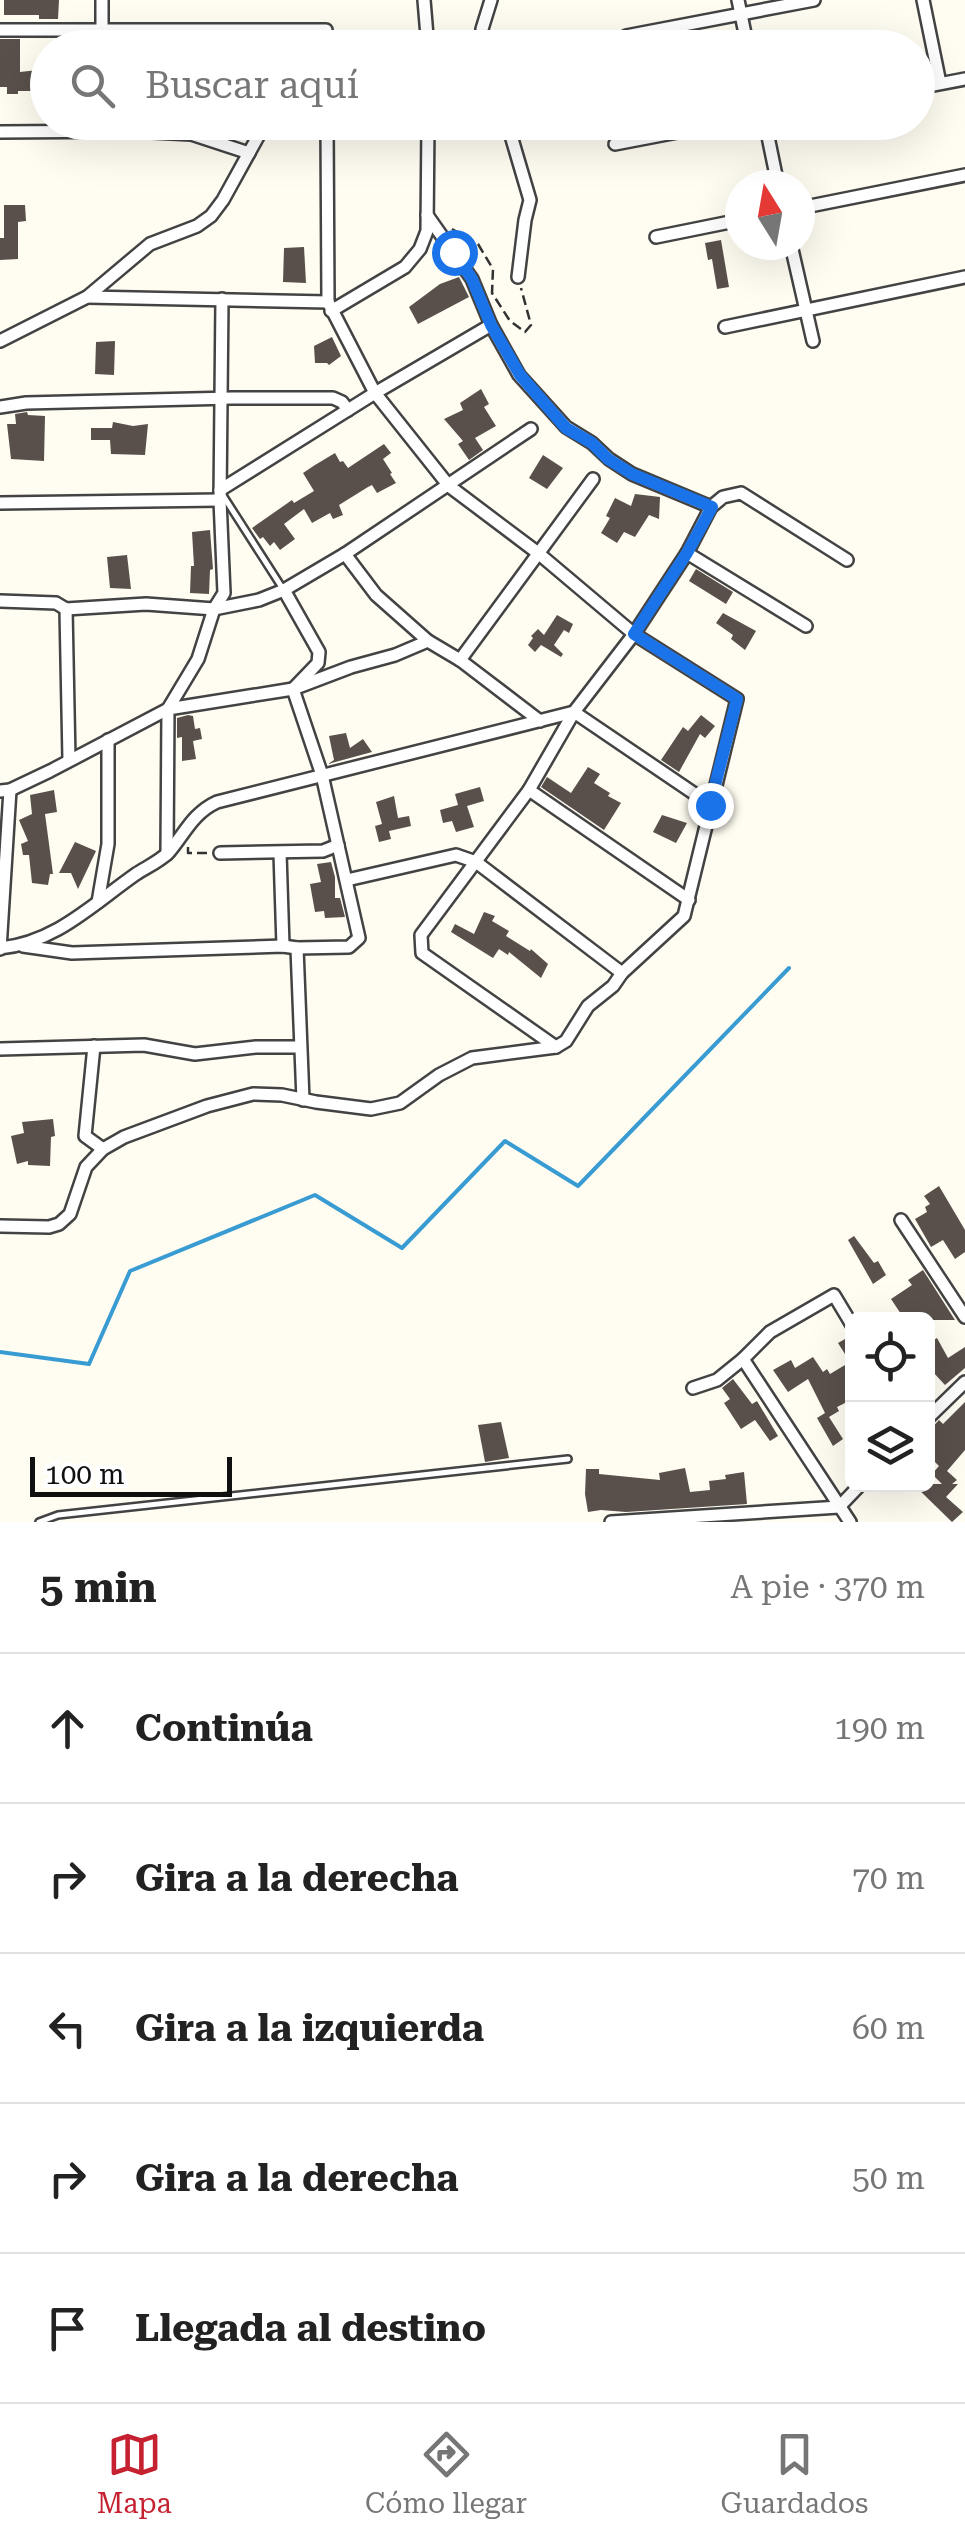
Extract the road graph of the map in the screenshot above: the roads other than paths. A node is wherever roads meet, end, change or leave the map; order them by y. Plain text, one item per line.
1 (102, 0) edge
2 (424, 0) edge
3 (491, 0) edge
4 (738, 0) edge
5 (814, 0) edge
6 (923, 0) edge
7 (741, 14) junction
8 (0, 30) edge
9 (102, 30) junction
10 (288, 30) joint
11 (326, 30) edge
12 (426, 30) edge
13 (482, 30) edge
14 (657, 30) edge
15 (744, 30) edge
16 (929, 30) edge
17 (935, 59) edge
18 (965, 79) edge
19 (940, 83) junction
20 (935, 84) edge
21 (0, 132) edge
22 (30, 132) edge
23 (208, 140) edge
24 (256, 140) edge
25 (327, 140) edge
26 (428, 140) edge
27 (513, 140) edge
28 (636, 140) edge
29 (768, 140) edge
30 (615, 144) dead end
31 (249, 154) junction
32 (775, 170) edge
33 (965, 175) edge
34 (815, 205) edge
35 (428, 216) junction
36 (725, 223) edge
37 (656, 237) dead end
38 (794, 260) edge
39 (518, 277) road end
40 (965, 278) edge
41 (87, 297) junction
42 (222, 299) junction
43 (329, 306) junction
44 (805, 310) junction
45 (491, 325) junction
46 (725, 327) dead end
47 (0, 341) edge
48 (812, 341) dead end
49 (375, 393) junction
50 (220, 400) junction
51 (0, 407) edge
52 (348, 410) junction
53 (532, 429) dead end
54 (593, 479) dead end
55 (449, 486) junction
56 (0, 503) edge
57 (223, 503) junction
58 (712, 507) junction
59 (538, 553) junction
60 (687, 553) junction
61 (345, 554) junction
62 (847, 560) dead end
63 (284, 590) junction
64 (0, 601) edge
65 (214, 608) junction
66 (66, 609) junction
67 (806, 626) dead end
68 (634, 634) junction
69 (428, 642) junction
70 (460, 660) junction
71 (293, 689) junction
72 (168, 709) junction
73 (574, 712) junction
74 (540, 721) junction
75 (108, 740) junction
76 (70, 760) junction
77 (322, 776) junction
78 (5, 790) edge
79 (528, 790) junction
80 (710, 805) junction
81 (338, 846) junction
82 (220, 853) road end
83 (280, 853) junction
84 (167, 854) junction
85 (476, 862) junction
86 (347, 880) junction
87 (688, 900) junction
88 (98, 902) junction
89 (19, 946) junction
90 (290, 947) junction
91 (0, 948) edge
92 (622, 973) junction
93 (94, 1046) junction
94 (300, 1046) junction
95 (556, 1046) junction
96 (0, 1048) edge
97 (304, 1100) junction
98 (103, 1149) junction
99 (901, 1220) dead end
100 (0, 1226) edge
101 (845, 1313) edge
102 (965, 1318) edge
103 (743, 1359) junction
104 (965, 1382) edge
105 (693, 1388) dead end
106 (935, 1411) edge
107 (568, 1460) dead end
108 (853, 1492) edge
109 (839, 1507) junction
110 (39, 1522) edge
111 (610, 1522) edge
112 (850, 1522) edge

1 - 9 street
2 - 12 street
3 - 13 street
4 - 7 street
5 - 7 street
6 - 16 street
7 - 14 street
7 - 15 street
8 - 9 street
9 - 10 street
10 - 11 street
17 - 19 street
18 - 19 street
19 - 20 street
21 - 22 street
23 - 31 street
24 - 31 street
25 - 43 street
26 - 35 street
27 - 39 street
28 - 30 street
29 - 32 street
31 - 41 street
33 - 34 street
35 - 43 street
35 - 45 street
36 - 37 street
38 - 44 street
40 - 44 street
41 - 42 street
41 - 47 street
42 - 43 street
42 - 50 street
43 - 49 street
44 - 46 street
44 - 48 street
45 - 49 street
45 - 58 street
49 - 52 street
49 - 55 street
50 - 51 street
50 - 52 street
50 - 57 street
52 - 57 street
53 - 55 street
54 - 59 street
55 - 59 street
55 - 61 street
56 - 57 street
57 - 63 lane
57 - 65 street
58 - 60 street
58 - 62 street
59 - 68 street
59 - 70 street
60 - 67 street
60 - 68 street
61 - 63 street
61 - 69 street
63 - 65 street
63 - 71 street
64 - 66 street
65 - 66 street
65 - 72 street
66 - 76 street
68 - 73 street
68 - 80 street
69 - 70 street
69 - 71 street
70 - 74 street
71 - 72 street
71 - 77 street
72 - 75 street
72 - 84 street
73 - 74 street
73 - 79 street
73 - 80 street
74 - 77 street
75 - 76 street
75 - 88 street
76 - 78 street
77 - 81 street
77 - 84 street
78 - 91 street
79 - 85 street
79 - 87 street
80 - 87 street
81 - 83 street
81 - 86 street
82 - 83 street
83 - 90 street
84 - 88 street
85 - 86 street
85 - 92 street
85 - 95 street
86 - 90 street
87 - 92 street
88 - 89 street
89 - 90 street
89 - 91 street
90 - 94 street
92 - 95 street
93 - 94 street
93 - 96 street
93 - 98 street
94 - 97 street
95 - 97 street
97 - 98 street
98 - 100 street
99 - 102 street
101 - 103 street
103 - 105 street
103 - 109 street
104 - 106 street
107 - 110 lane
108 - 109 street
109 - 111 street
109 - 112 street

